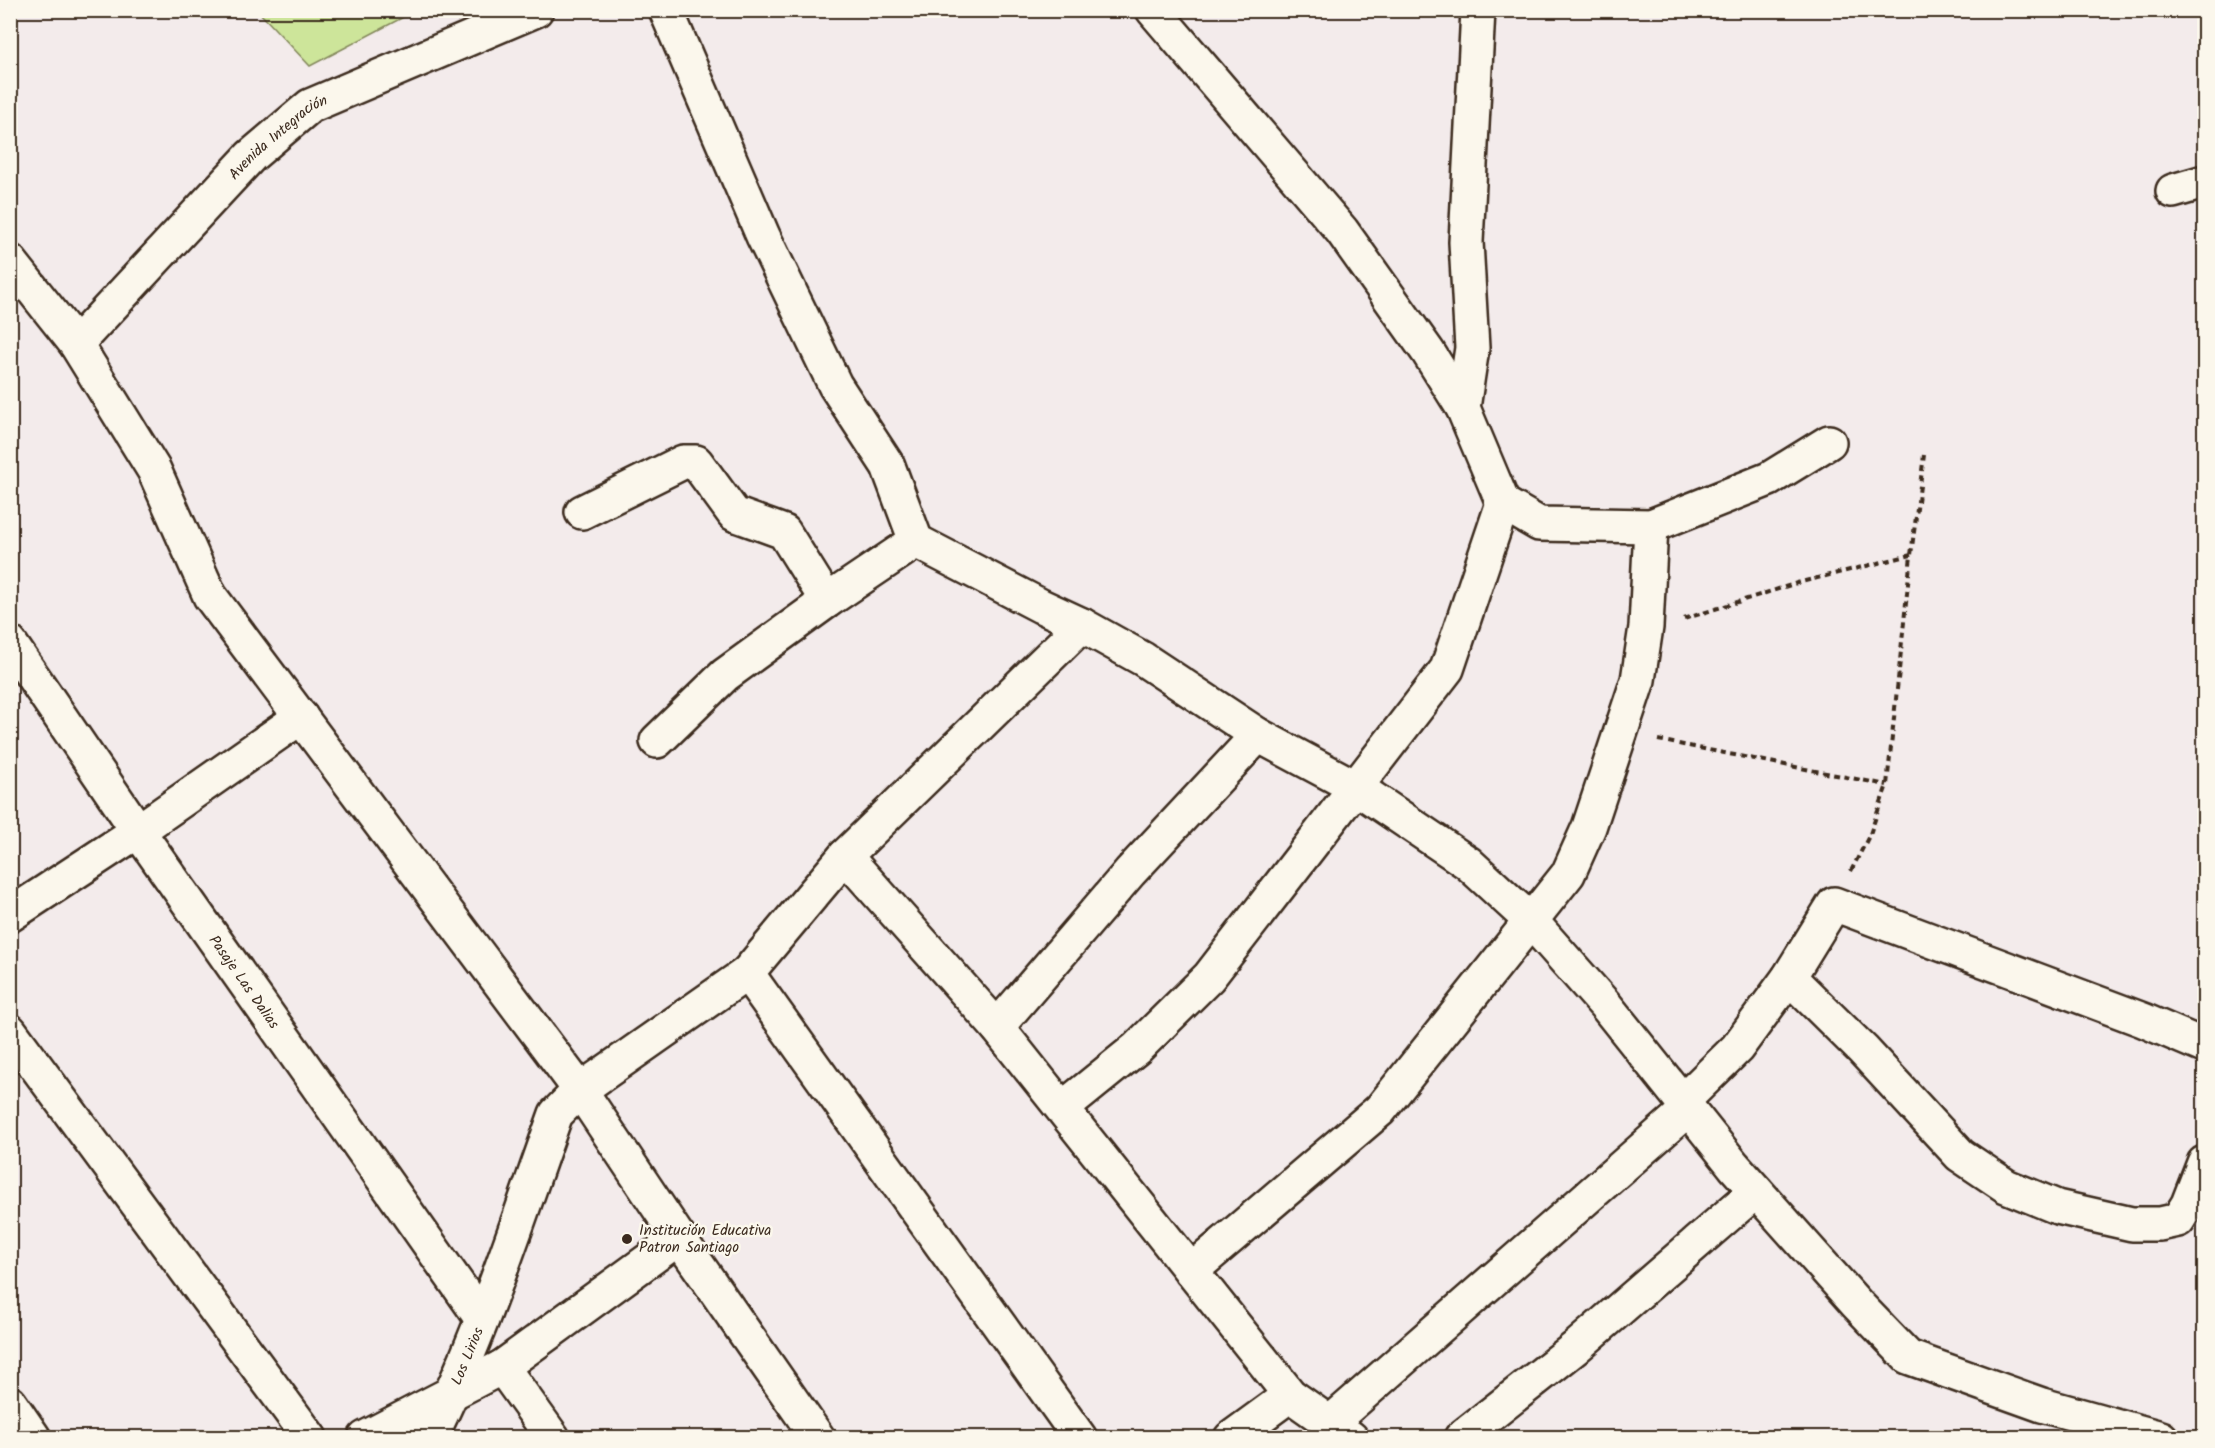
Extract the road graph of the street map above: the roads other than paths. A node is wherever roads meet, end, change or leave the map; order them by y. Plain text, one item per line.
1 (536, 10) edge
2 (666, 10) edge
3 (1153, 10) edge
4 (1478, 10) edge
5 (2205, 182) edge
6 (2174, 191) dead end
7 (10, 261) edge
8 (76, 344) junction
9 (1463, 408) junction
10 (1829, 442) dead end
11 (1503, 503) junction
12 (582, 512) dead end
13 (1651, 526) junction
14 (916, 541) junction
15 (827, 601) junction
16 (1082, 625) junction
17 (10, 644) edge
18 (302, 717) junction
19 (1258, 735) junction
20 (657, 741) dead end
21 (1357, 788) junction
22 (138, 831) junction
23 (845, 856) junction
24 (10, 915) edge
25 (1531, 921) junction
26 (747, 973) junction
27 (1789, 977) junction
28 (997, 1027) junction
29 (10, 1031) edge
30 (2205, 1046) edge
31 (580, 1090) junction
32 (1685, 1106) junction
33 (1063, 1108) junction
34 (2205, 1163) edge
35 (1756, 1191) junction
36 (679, 1238) junction
37 (1191, 1271) junction
38 (482, 1319) junction
39 (501, 1366) junction
40 (452, 1393) junction
41 (1290, 1395) junction
42 (10, 1403) edge
43 (1341, 1430) edge
44 (34, 1437) edge
45 (310, 1437) edge
46 (365, 1437) edge
47 (430, 1437) edge
48 (553, 1437) edge
49 (818, 1437) edge
50 (1080, 1437) edge
51 (1231, 1437) edge
52 (1461, 1437) edge
53 (2161, 1437) edge

1 - 8 street, Avenida Integración
2 - 14 street
3 - 9 street
4 - 9 street
5 - 6 street
7 - 8 street
8 - 18 street
9 - 11 street
10 - 13 street
11 - 13 street
11 - 21 street
12 - 15 street
13 - 25 street
14 - 15 street
14 - 16 street
15 - 20 street
16 - 19 street
16 - 23 street, Los Lirios
17 - 22 street, Pasaje Las Dalias
18 - 22 street
18 - 31 street
19 - 21 street
19 - 28 street
21 - 25 street
21 - 33 street
22 - 24 street
22 - 38 street, Pasaje Las Dalias
23 - 26 street, Los Lirios
23 - 28 street
25 - 32 street
25 - 37 street
26 - 31 street, Los Lirios
26 - 50 street
27 - 30 street
27 - 32 street
27 - 34 street
28 - 33 street
29 - 45 street
31 - 36 street
31 - 38 street, Los Lirios
32 - 35 street
32 - 43 street
33 - 37 street
35 - 52 street
35 - 53 street
36 - 39 street
36 - 49 street
37 - 41 street
38 - 40 street, Los Lirios
39 - 40 street
39 - 48 street
40 - 46 street
40 - 47 street, Los Lirios
41 - 43 street
41 - 51 street
42 - 44 street

